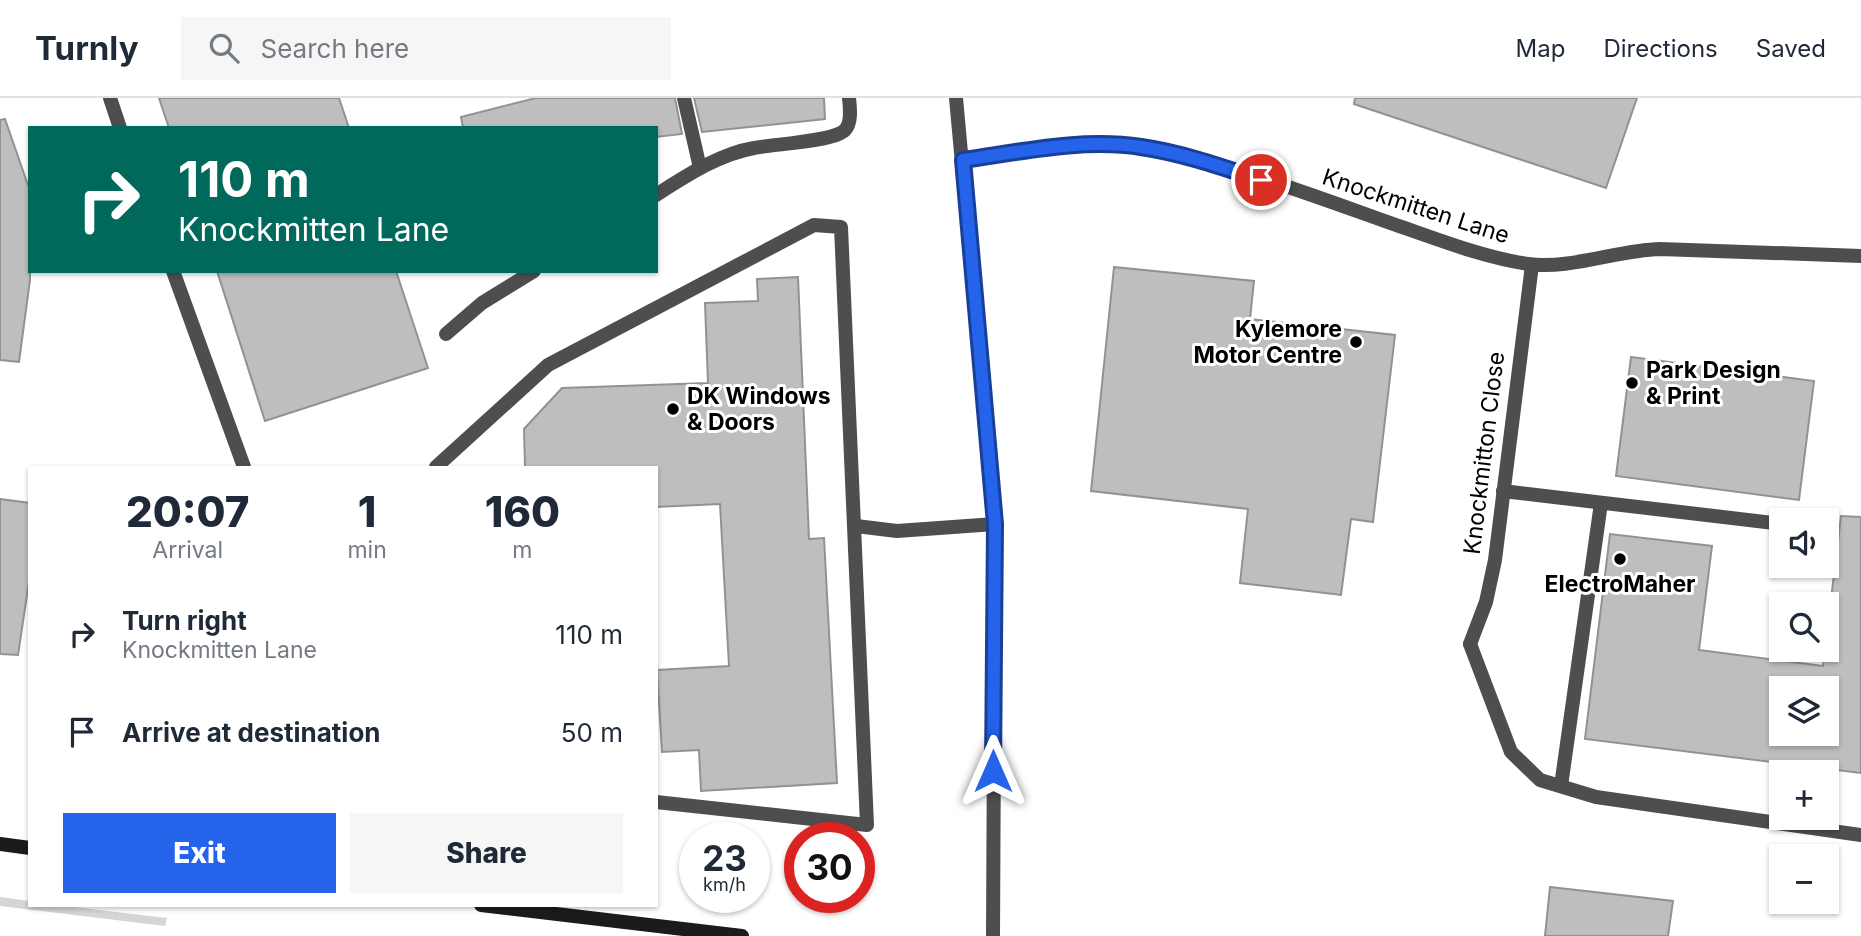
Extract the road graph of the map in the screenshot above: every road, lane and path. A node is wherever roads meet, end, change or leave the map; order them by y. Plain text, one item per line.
1 (110, 98) edge
2 (684, 98) edge
3 (849, 98) edge
4 (956, 98) edge
5 (119, 126) edge
6 (963, 160) junction
7 (700, 168) junction
8 (658, 194) edge
9 (1861, 256) edge
10 (1532, 265) junction
11 (174, 273) edge
12 (531, 273) edge
13 (446, 334) dead end
14 (244, 466) edge
15 (437, 466) edge
16 (1503, 491) junction
17 (1601, 503) junction
18 (1769, 522) edge
19 (995, 524) junction
20 (856, 526) junction
21 (1561, 786) junction
22 (658, 802) edge
23 (1861, 835) edge
24 (0, 844) edge
25 (28, 848) edge
26 (498, 907) edge
27 (742, 936) edge
28 (992, 936) edge

1 - 5 street
2 - 7 street
3 - 7 street
4 - 6 street
6 - 10 street, Knockmitten Lane
6 - 19 street
7 - 8 street
9 - 10 street, Knockmitten Lane
10 - 16 street, Knockmitton Close
11 - 14 street
12 - 13 street
15 - 20 street
16 - 17 street
16 - 21 street, Knockmitton Close
17 - 18 street
17 - 21 street
19 - 20 street
19 - 28 street
20 - 22 street
21 - 23 street
24 - 25 main road
26 - 27 main road

